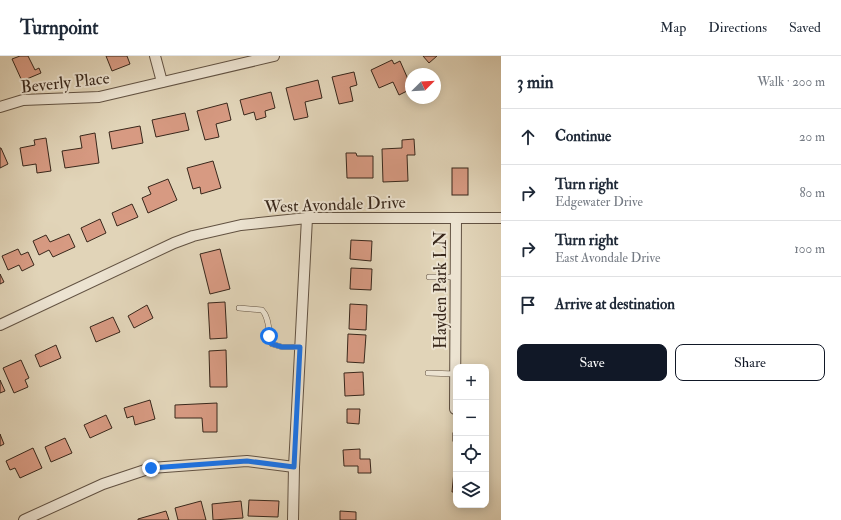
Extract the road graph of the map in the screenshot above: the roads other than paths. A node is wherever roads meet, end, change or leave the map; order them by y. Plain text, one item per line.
1 (155, 56) edge
2 (274, 56) edge
3 (162, 82) junction
4 (0, 107) edge
5 (307, 218) junction
6 (456, 218) junction
7 (501, 218) edge
8 (430, 277) dead end
9 (456, 277) junction
10 (239, 308) dead end
11 (0, 325) edge
12 (300, 347) junction
13 (456, 364) edge
14 (428, 374) dead end
15 (453, 374) edge
16 (294, 467) junction
17 (24, 520) edge
18 (293, 520) edge

1 - 3 street
2 - 3 street, Beverly Place
3 - 4 street, Beverly Place
5 - 6 street, West Avondale Drive
5 - 11 street, West Avondale Drive
5 - 12 street
6 - 7 street, West Avondale Drive
6 - 9 street, Hayden Park LN
8 - 9 lane
9 - 13 street, Hayden Park LN
10 - 12 lane
12 - 16 street
14 - 15 lane
16 - 17 street
16 - 18 street

